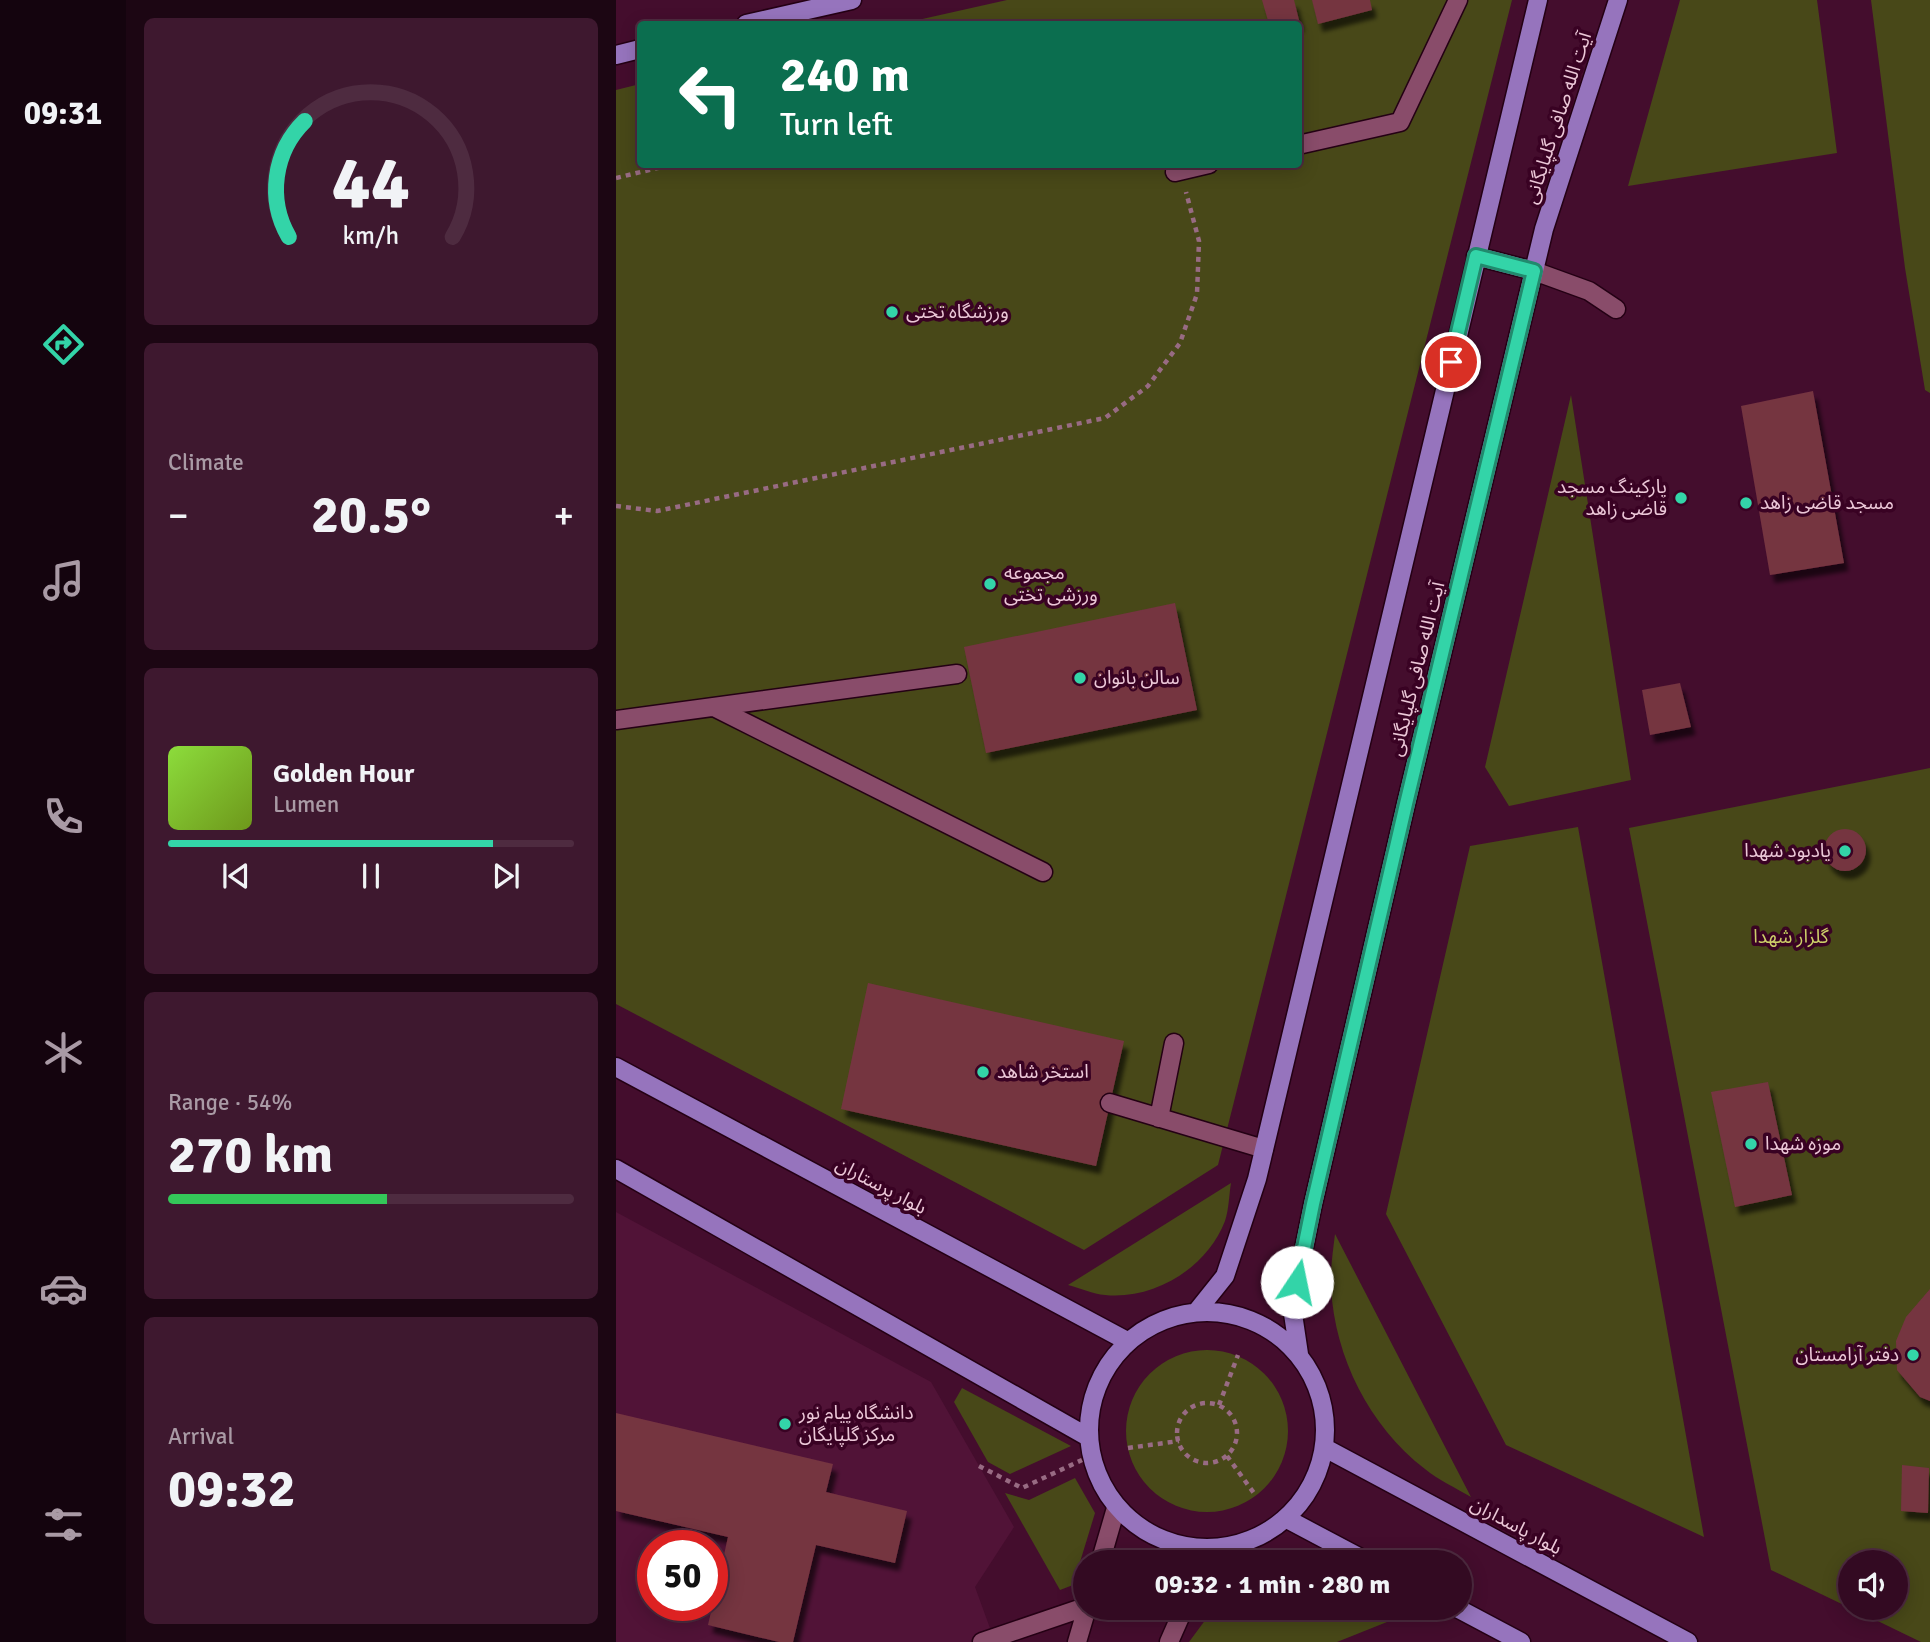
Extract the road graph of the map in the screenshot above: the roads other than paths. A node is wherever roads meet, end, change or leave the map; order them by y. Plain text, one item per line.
1 (852, 0) edge
2 (1458, 0) edge
3 (1538, 0) edge
4 (1618, 0) edge
5 (759, 21) edge
6 (637, 50) edge
7 (616, 55) edge
8 (1302, 144) edge
9 (1192, 168) edge
10 (1175, 172) road end
11 (1476, 256) junction
12 (1534, 271) junction
13 (1616, 309) dead end
14 (957, 674) dead end
15 (713, 707) junction
16 (616, 720) edge
17 (1043, 872) dead end
18 (1174, 1043) dead end
19 (616, 1068) edge
20 (1110, 1103) dead end
21 (1159, 1118) junction
22 (1264, 1149) junction
23 (616, 1168) edge
24 (1197, 1311) junction
25 (1127, 1341) junction
26 (1299, 1354) junction
27 (1088, 1437) junction
28 (1325, 1448) junction
29 (1116, 1508) junction
30 (1287, 1519) junction
31 (1104, 1550) edge
32 (1188, 1550) edge
33 (1224, 1550) edge
34 (1345, 1550) edge
35 (1073, 1612) edge
36 (1472, 1616) edge
37 (1083, 1620) edge
38 (1179, 1620) edge
39 (982, 1642) edge
40 (1077, 1642) edge
41 (1170, 1642) edge
42 (1521, 1642) edge
43 (1688, 1642) edge

1 - 5 main road
2 - 8 street
3 - 11 main road, آیت الله صافی گلپایگانی
4 - 12 main road, آیت الله صافی گلپایگانی
6 - 7 main road
9 - 10 street
11 - 12 main road
11 - 22 main road, آیت الله صافی گلپایگانی
12 - 13 street
12 - 26 main road, آیت الله صافی گلپایگانی
14 - 15 street
15 - 16 street
15 - 17 street
18 - 21 street
19 - 25 main road, بلوار پرستاران
20 - 21 street
21 - 22 street
22 - 24 main road, آیت الله صافی گلپایگانی
23 - 27 main road
24 - 25 main road
24 - 26 main road
25 - 27 main road
26 - 28 main road
27 - 29 main road
28 - 30 main road
28 - 43 main road, بلوار پاسداران
29 - 31 street
29 - 32 main road
30 - 33 main road
30 - 34 main road
35 - 39 street
36 - 42 main road
37 - 40 street
38 - 41 street

